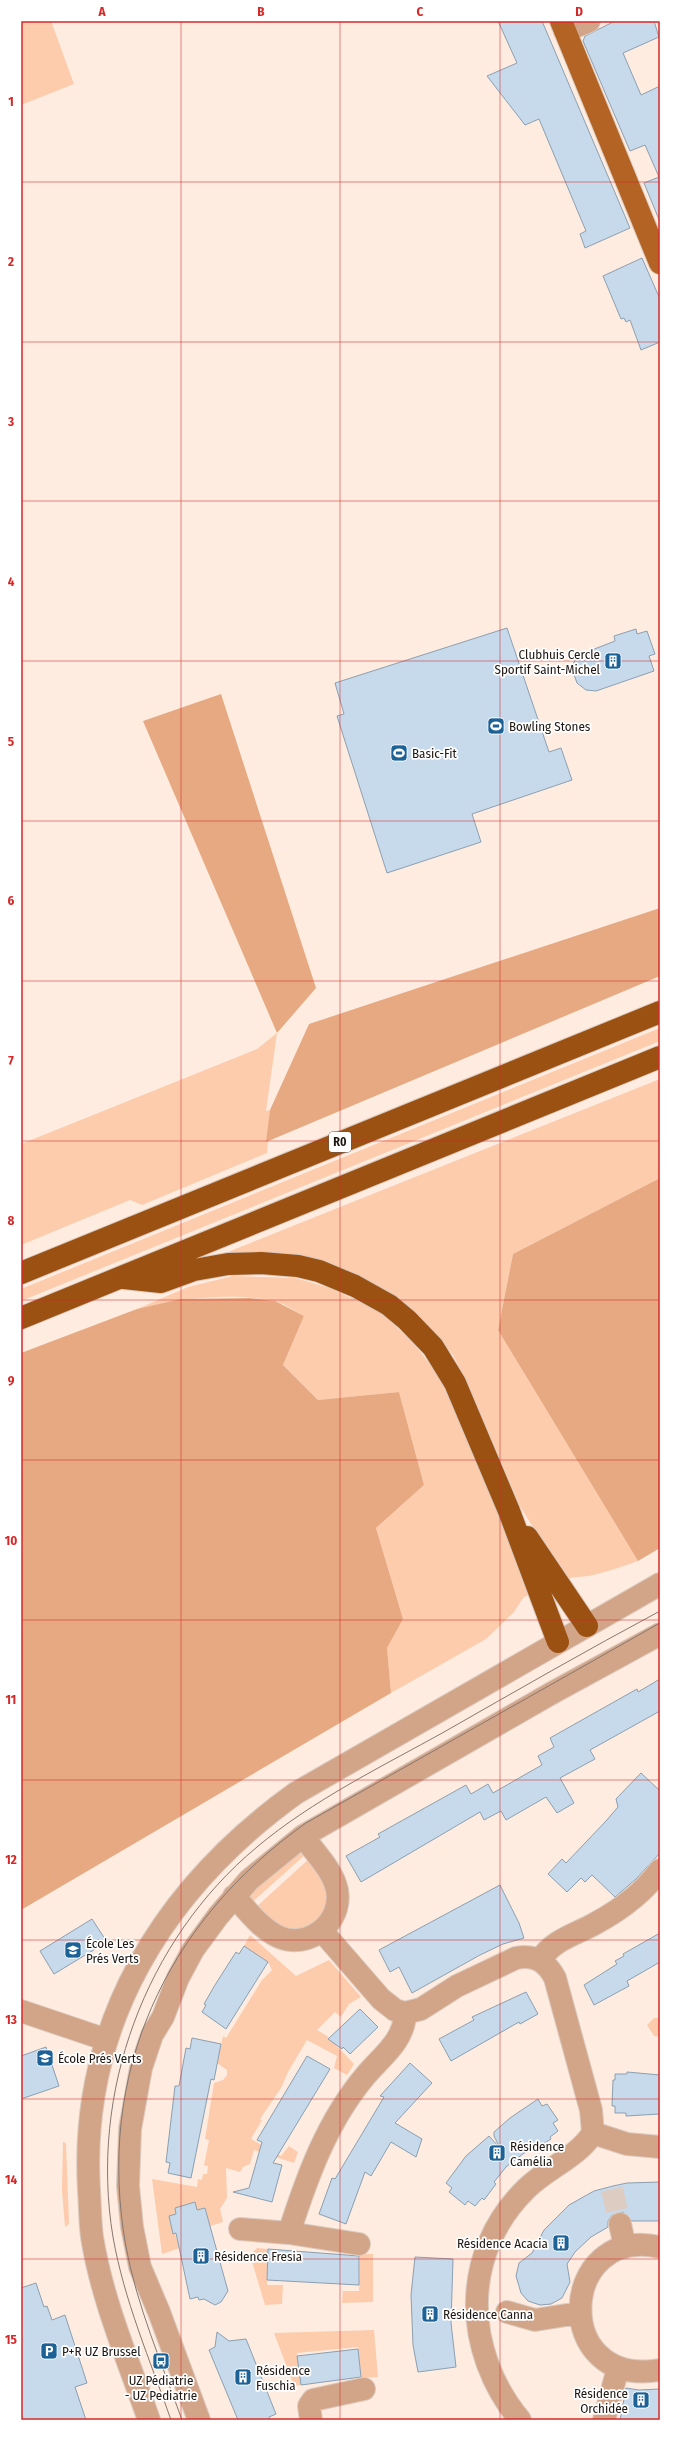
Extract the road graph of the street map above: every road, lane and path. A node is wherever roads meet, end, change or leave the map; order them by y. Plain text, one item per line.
1 (589, 21) edge
2 (563, 26) edge
3 (660, 263) edge
4 (660, 1012) edge
5 (660, 1057) edge
6 (21, 1273) edge
7 (120, 1278) junction
8 (21, 1318) edge
9 (509, 1511) junction
10 (660, 1584) edge
11 (587, 1626) junction
12 (660, 1634) edge
13 (558, 1642) junction
14 (303, 1836) junction
15 (660, 1870) edge
16 (234, 1896) junction
17 (322, 1931) junction
18 (540, 1960) junction
19 (21, 2011) edge
20 (405, 2013) junction
21 (107, 2040) junction
22 (593, 2133) junction
23 (660, 2147) edge
24 (620, 2224) tunnel mouth
25 (240, 2229) dead end
26 (288, 2233) junction
27 (359, 2244) dead end
28 (625, 2247) junction
29 (660, 2247) edge
30 (507, 2312) dead end
31 (579, 2313) junction
32 (618, 2368) junction
33 (660, 2370) edge
34 (364, 2389) dead end
35 (149, 2420) edge
36 (199, 2420) edge
37 (311, 2420) edge
38 (520, 2420) edge
39 (604, 2420) edge

1 - 2 street
2 - 3 main road
4 - 6 highway, R0
5 - 7 highway
7 - 8 highway
7 - 9 highway
9 - 11 highway
9 - 13 highway
10 - 11 street
11 - 13 street
12 - 14 street
13 - 21 street
14 - 16 street
14 - 17 street
15 - 18 street
16 - 17 street
16 - 36 street
17 - 20 street
18 - 20 street
18 - 22 street
19 - 21 street
20 - 26 street
21 - 35 street
22 - 23 street
22 - 38 street
24 - 28 street
25 - 26 street
26 - 27 street
28 - 29 street
28 - 31 street
30 - 31 street
31 - 32 street
32 - 33 street
32 - 39 street
34 - 37 street

